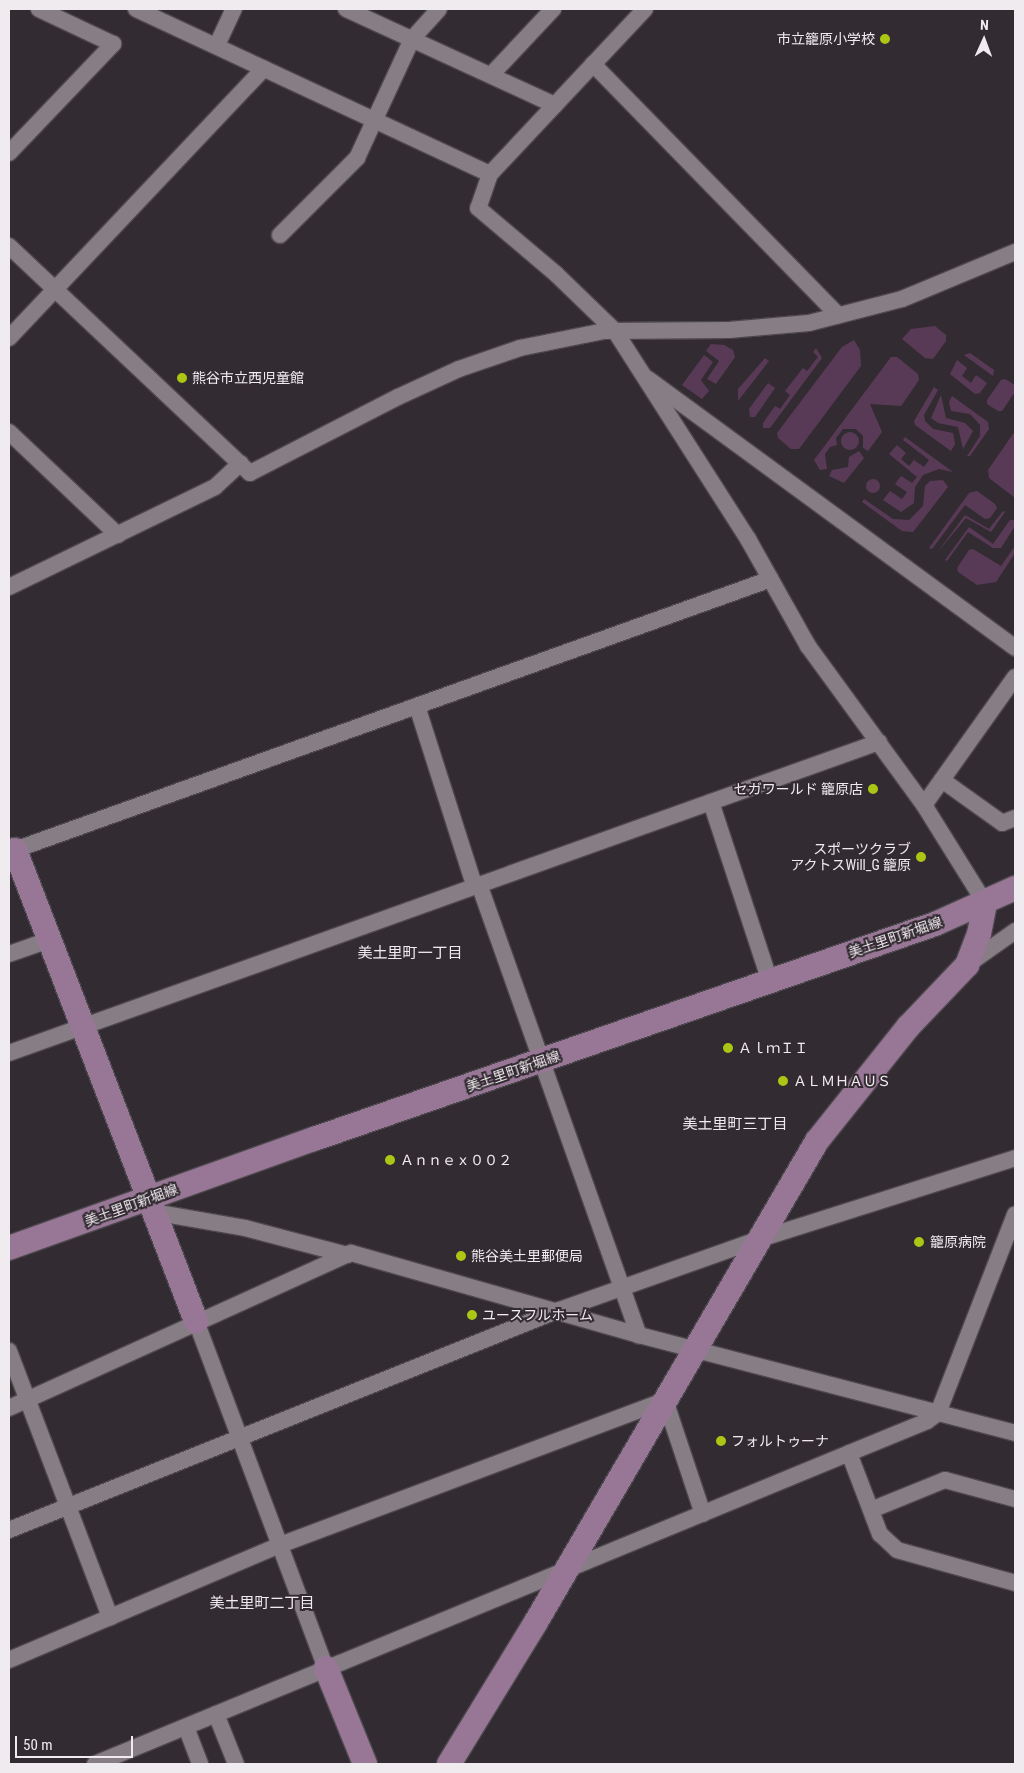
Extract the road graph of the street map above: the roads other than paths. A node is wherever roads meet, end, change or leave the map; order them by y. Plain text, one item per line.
1 (39, 9) edge
2 (136, 9) edge
3 (234, 9) edge
4 (346, 9) edge
5 (439, 9) edge
6 (553, 9) edge
7 (643, 9) edge
8 (412, 39) junction
9 (217, 46) junction
10 (593, 64) junction
11 (264, 68) junction
12 (491, 76) junction
13 (555, 105) junction
14 (375, 120) junction
15 (9, 153) edge
16 (490, 174) junction
17 (280, 235) dead end
18 (9, 246) edge
19 (1015, 252) edge
20 (54, 289) junction
21 (838, 315) junction
22 (615, 331) junction
23 (9, 338) edge
24 (668, 401) junction
25 (9, 432) edge
26 (241, 463) junction
27 (118, 535) junction
28 (771, 579) junction
29 (9, 587) edge
30 (1015, 648) edge
31 (1015, 677) edge
32 (417, 706) junction
33 (879, 742) junction
34 (942, 780) junction
35 (711, 802) junction
36 (924, 805) junction
37 (1015, 818) edge
38 (11, 849) edge
39 (477, 884) junction
40 (1015, 888) edge
41 (985, 903) junction
42 (1015, 931) edge
43 (49, 940) junction
44 (9, 954) edge
45 (967, 965) junction
46 (770, 981) junction
47 (82, 1028) junction
48 (9, 1053) edge
49 (540, 1062) junction
50 (1015, 1158) edge
51 (151, 1206) junction
52 (1015, 1214) edge
53 (760, 1239) junction
54 (9, 1248) edge
55 (347, 1255) junction
56 (622, 1288) junction
57 (559, 1310) junction
58 (196, 1321) junction
59 (639, 1334) junction
60 (696, 1349) junction
61 (9, 1351) edge
62 (28, 1399) junction
63 (665, 1400) junction
64 (9, 1408) edge
65 (938, 1413) junction
66 (1015, 1434) edge
67 (241, 1437) junction
68 (849, 1453) junction
69 (1015, 1499) edge
70 (68, 1506) junction
71 (871, 1510) junction
72 (702, 1514) junction
73 (9, 1530) edge
74 (280, 1545) junction
75 (564, 1571) junction
76 (1015, 1583) edge
77 (110, 1617) junction
78 (9, 1660) edge
79 (326, 1668) junction
80 (216, 1714) junction
81 (186, 1727) junction
82 (95, 1764) edge
83 (200, 1764) edge
84 (236, 1764) edge
85 (365, 1764) edge
86 (449, 1764) edge

1 - 15 street
2 - 9 street
3 - 9 street
4 - 8 street
5 - 8 street
6 - 12 street
7 - 10 street
8 - 12 street
8 - 14 street
9 - 11 street
10 - 13 street
10 - 21 street
11 - 14 street
11 - 20 street
12 - 13 street
13 - 16 street
14 - 16 street
14 - 17 street
16 - 22 street
18 - 20 street
19 - 21 street
20 - 23 street
20 - 26 street
21 - 22 street
22 - 24 street
22 - 26 street
24 - 28 street
24 - 30 street
25 - 27 street
26 - 27 street
27 - 29 street
28 - 32 street
28 - 33 street
31 - 34 street
32 - 38 street
32 - 39 street
33 - 35 street
33 - 36 street
34 - 36 street
34 - 37 street
35 - 39 street
35 - 46 street
36 - 41 street
38 - 43 street
39 - 47 street
39 - 49 street
40 - 41 street, 美土里町新堀線
41 - 45 street
41 - 46 street, 美土里町新堀線
42 - 45 street
43 - 44 street
43 - 47 street
45 - 53 street
46 - 49 street, 美土里町新堀線
47 - 48 street
47 - 51 street
49 - 51 street, 美土里町新堀線
49 - 56 street
50 - 53 street
51 - 54 street, 美土里町新堀線
51 - 55 street
51 - 58 street
52 - 65 street
53 - 56 street
53 - 60 street
55 - 57 street
55 - 58 street
56 - 57 street
56 - 59 street
57 - 59 street
57 - 67 street
58 - 62 street
58 - 67 street
59 - 60 street
60 - 63 street
60 - 65 street
61 - 62 street
62 - 64 street
62 - 70 street
63 - 72 street
63 - 74 street
63 - 75 street
65 - 66 street
65 - 68 street
67 - 70 street
67 - 74 street
68 - 71 street
68 - 72 street
69 - 71 street
70 - 73 street
70 - 77 street
71 - 76 street
72 - 75 street
74 - 77 street
74 - 79 street
75 - 79 street
75 - 86 street
77 - 78 street
79 - 80 street
79 - 85 street
80 - 81 street
80 - 84 street
81 - 82 street
81 - 83 street

